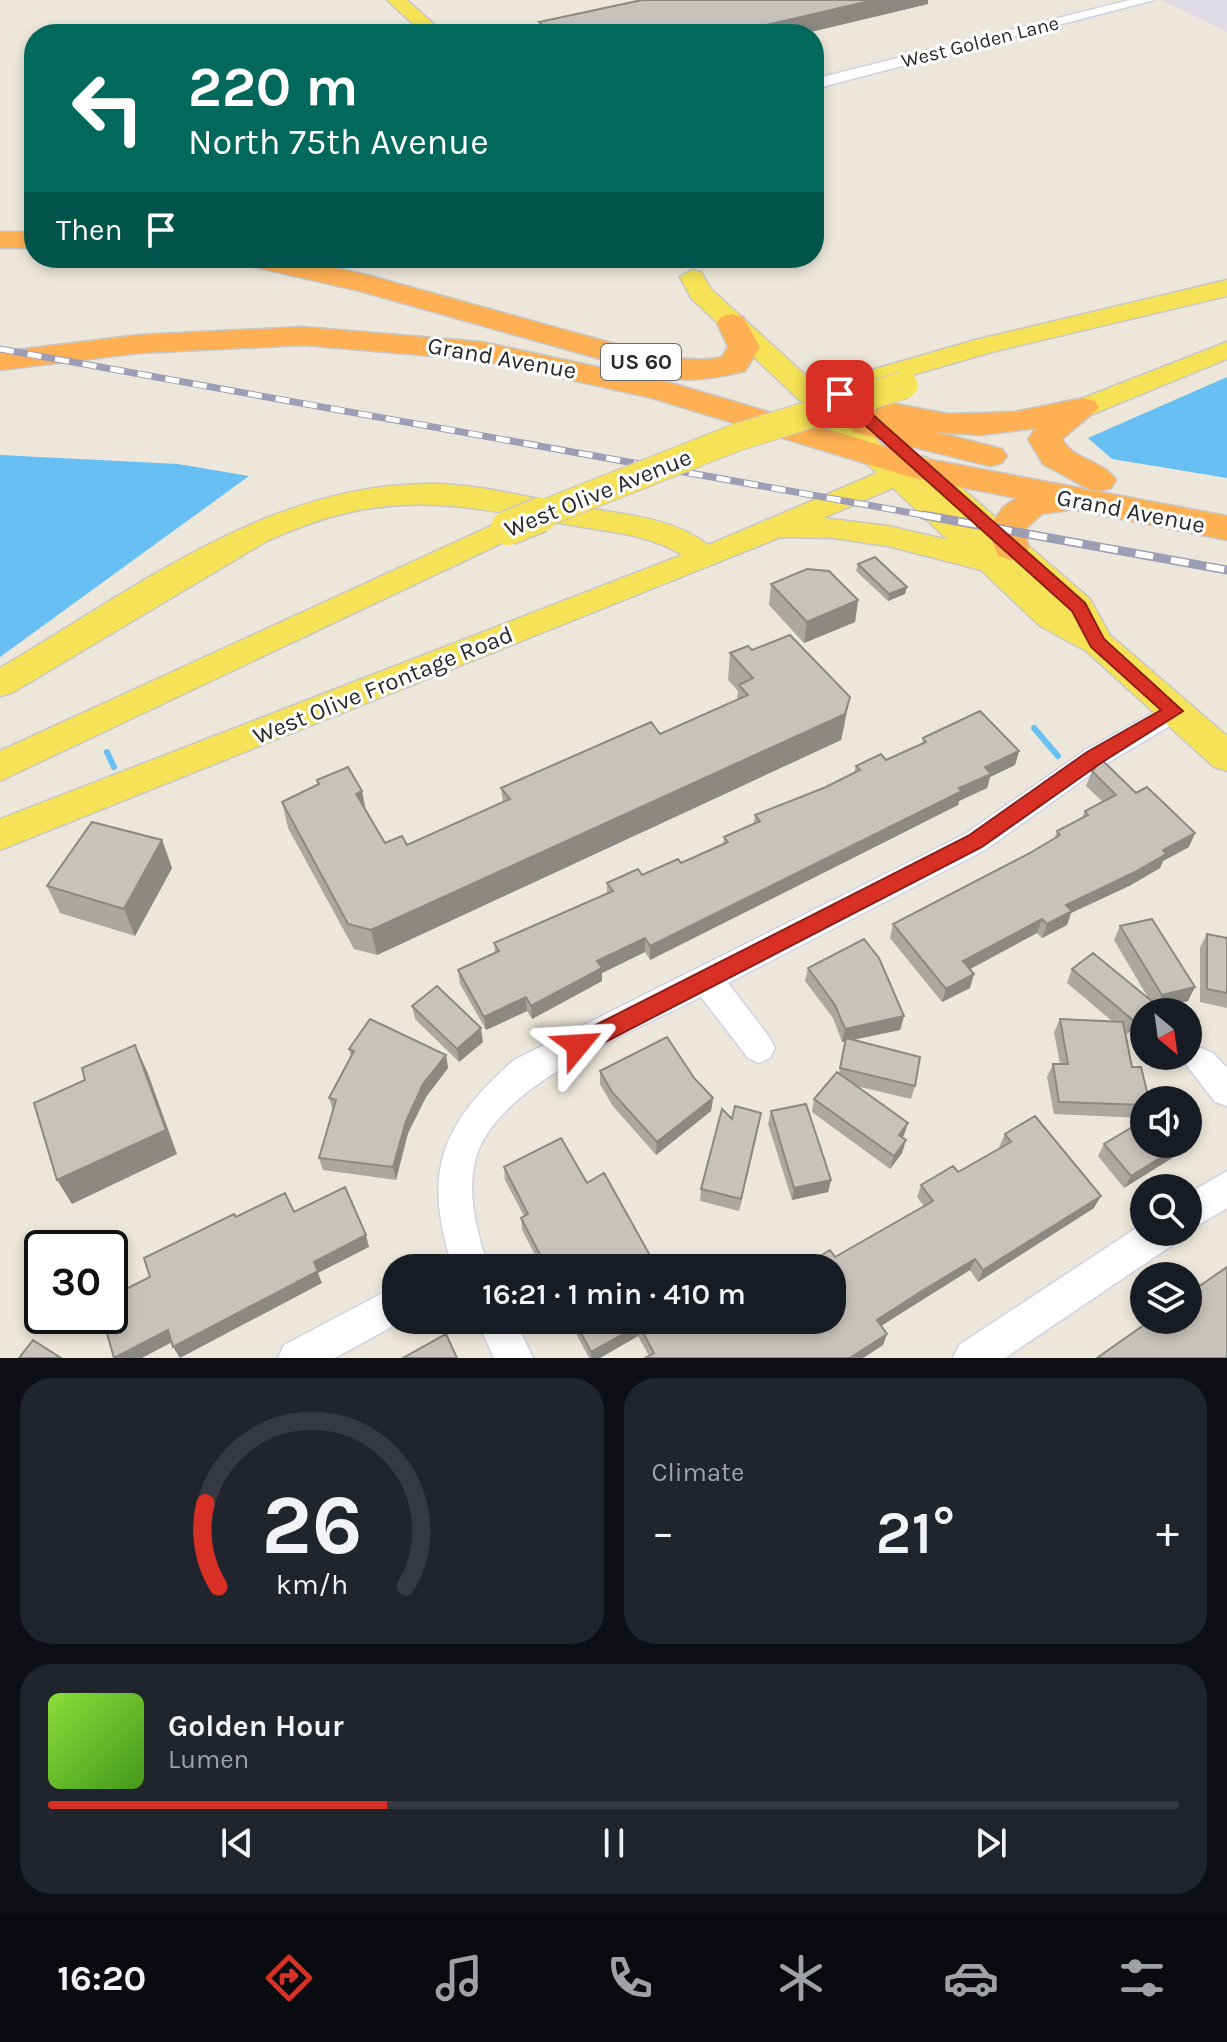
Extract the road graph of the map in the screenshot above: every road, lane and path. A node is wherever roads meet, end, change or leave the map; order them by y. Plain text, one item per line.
1 (396, 0) edge
2 (1147, 0) edge
3 (424, 24) edge
4 (824, 81) edge
5 (0, 240) edge
6 (24, 240) edge
7 (296, 268) edge
8 (683, 268) edge
9 (692, 277) junction
10 (1227, 288) edge
11 (1227, 303) edge
12 (732, 323) junction
13 (1227, 350) edge
14 (0, 361) edge
15 (655, 367) junction
16 (822, 378) junction
17 (891, 381) junction
18 (1069, 416) junction
19 (839, 418) junction
20 (970, 452) junction
21 (890, 453) junction
22 (1006, 459) junction
23 (1089, 491) junction
24 (1227, 504) edge
25 (496, 524) junction
26 (1227, 528) edge
27 (766, 534) junction
28 (1002, 556) junction
29 (705, 558) junction
30 (0, 684) edge
31 (1174, 711) junction
32 (0, 743) edge
33 (1227, 757) edge
34 (0, 767) edge
35 (0, 835) edge
36 (706, 979) junction
37 (759, 1048) dead end
38 (1202, 1064) edge
39 (1227, 1091) edge
40 (1227, 1188) edge
41 (1202, 1205) edge
42 (1140, 1246) edge
43 (464, 1254) edge
44 (382, 1312) edge
45 (503, 1334) edge
46 (297, 1358) edge
47 (514, 1358) edge
48 (972, 1358) edge

1 - 3 main road
2 - 4 street, West Golden Lane
5 - 6 highway
7 - 15 highway, Grand Avenue / US 60
8 - 9 main road
9 - 12 main road
9 - 16 main road
10 - 17 main road, West Olive Avenue
11 - 17 main road, West Olive Avenue
12 - 15 highway
12 - 19 main road
13 - 18 main road
14 - 21 highway, Grand Avenue / US 60
15 - 19 highway, Grand Avenue / US 60
16 - 18 highway
16 - 21 main road
17 - 25 main road, West Olive Avenue, bridge
18 - 20 highway
18 - 23 highway
19 - 21 highway, Grand Avenue / US 60
20 - 21 highway
20 - 22 highway, Grand Avenue / US 60
21 - 22 highway
21 - 23 highway, Grand Avenue / US 60
21 - 27 main road
21 - 28 main road
22 - 23 highway, Grand Avenue / US 60
23 - 24 highway, Grand Avenue / US 60
23 - 26 highway, Grand Avenue / US 60
23 - 28 highway
25 - 32 main road, West Olive Avenue
25 - 34 main road, West Olive Avenue
27 - 28 main road
27 - 29 main road, West Olive Frontage Road
28 - 31 main road
29 - 30 main road
29 - 35 main road, West Olive Frontage Road
31 - 33 main road
31 - 36 street
36 - 37 street
36 - 43 street
38 - 39 street
40 - 41 street
42 - 48 street
44 - 46 street
45 - 47 street

